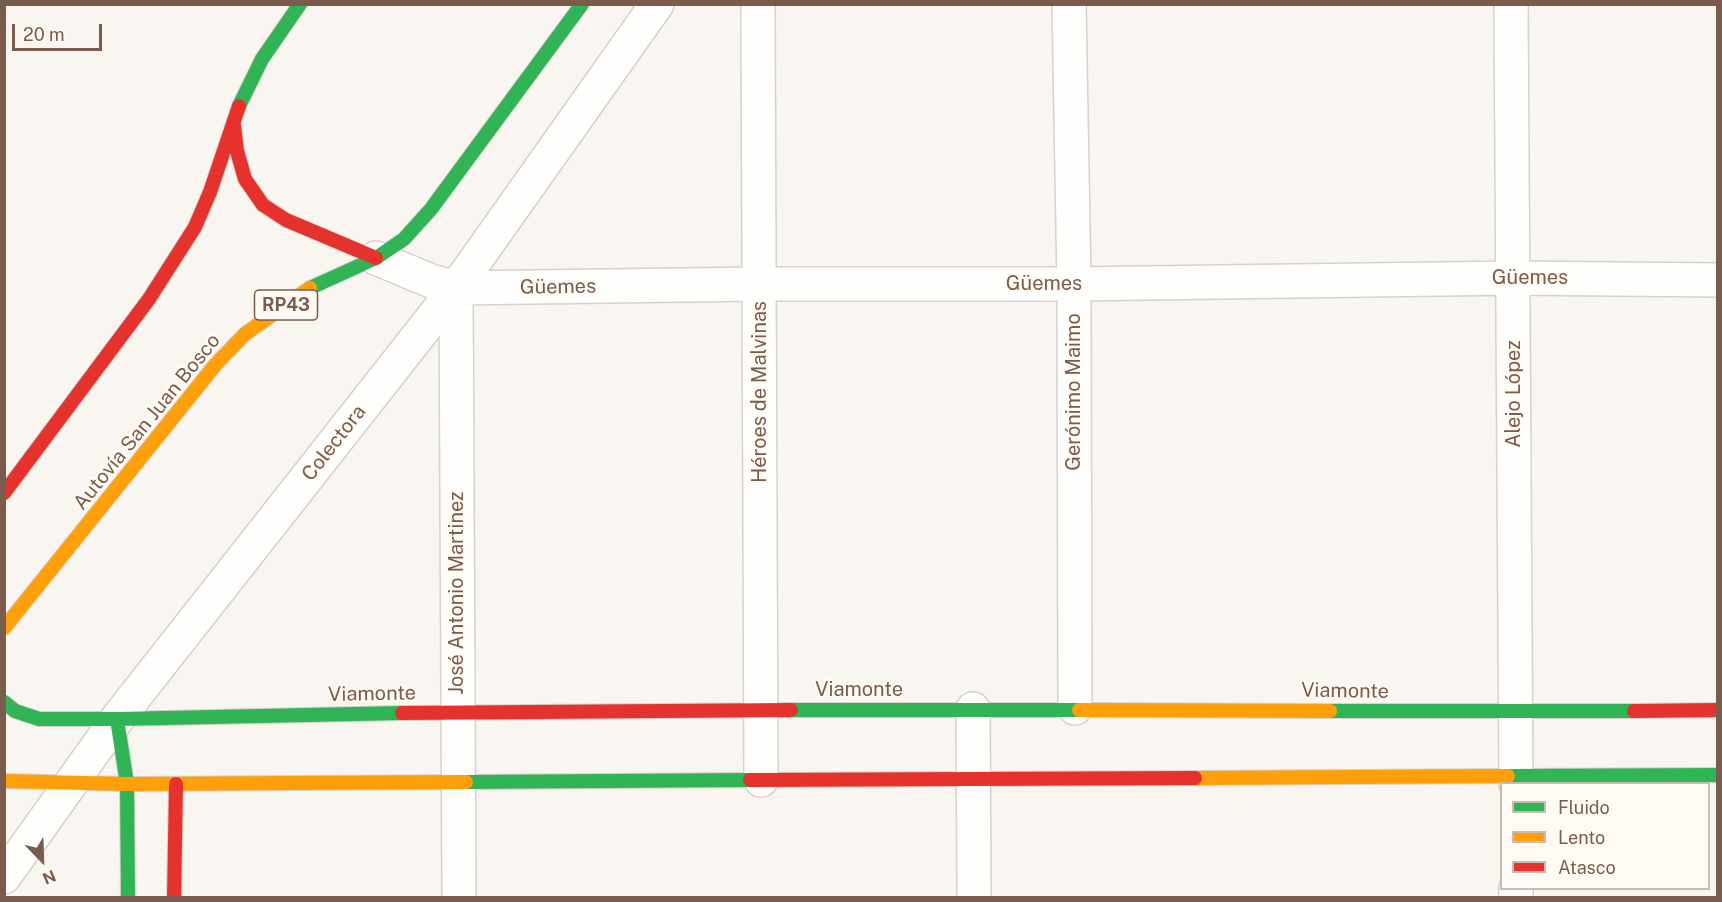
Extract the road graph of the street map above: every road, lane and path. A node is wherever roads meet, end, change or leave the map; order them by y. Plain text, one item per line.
1 (300, 4) edge
2 (582, 4) edge
3 (657, 4) edge
4 (758, 4) edge
5 (1069, 4) edge
6 (1511, 4) edge
7 (233, 121) junction
8 (376, 258) junction
9 (1514, 278) junction
10 (1718, 280) edge
11 (759, 284) junction
12 (1074, 284) junction
13 (456, 288) junction
14 (4, 493) edge
15 (4, 628) edge
16 (4, 702) edge
17 (1076, 708) junction
18 (973, 709) junction
19 (761, 710) junction
20 (1718, 710) edge
21 (458, 712) junction
22 (1516, 712) junction
23 (117, 719) junction
24 (1718, 775) edge
25 (973, 779) junction
26 (761, 780) junction
27 (1516, 780) edge
28 (4, 781) edge
29 (71, 782) junction
30 (458, 782) junction
31 (127, 784) junction
32 (176, 784) junction
33 (4, 877) edge
34 (128, 897) edge
35 (174, 897) edge
36 (459, 897) edge
37 (974, 897) edge

1 - 7 street
2 - 8 street, Autovía San Juan Bosco / RP43
3 - 13 street, Colectora
4 - 11 street, Héroes de Malvinas
5 - 12 street, Gerónimo Maimo
6 - 9 street, Alejo López
7 - 8 street
7 - 14 street
8 - 13 street, Güemes
8 - 15 street, Autovía San Juan Bosco / RP43
9 - 10 street, Güemes
9 - 12 street, Güemes
9 - 22 street, Alejo López
11 - 12 street, Güemes
11 - 13 street, Güemes
11 - 19 street, Héroes de Malvinas
12 - 17 street, Gerónimo Maimo
13 - 21 street, José Antonio Martinez
13 - 23 street, Colectora
16 - 23 street, Viamonte
17 - 18 street, Viamonte
17 - 22 street, Viamonte
18 - 19 street, Viamonte
18 - 25 street
19 - 21 street, Viamonte
19 - 26 street, Héroes de Malvinas
20 - 22 street, Viamonte
21 - 23 street, Viamonte
21 - 30 street, José Antonio Martinez
22 - 27 street, Alejo López
23 - 29 street, Colectora
23 - 31 street
24 - 27 street
25 - 26 street
25 - 27 street
25 - 37 street
26 - 30 street
28 - 29 street
29 - 31 street
29 - 33 street, Colectora
30 - 32 street
30 - 36 street, José Antonio Martinez
31 - 32 street
31 - 34 street
32 - 35 street

